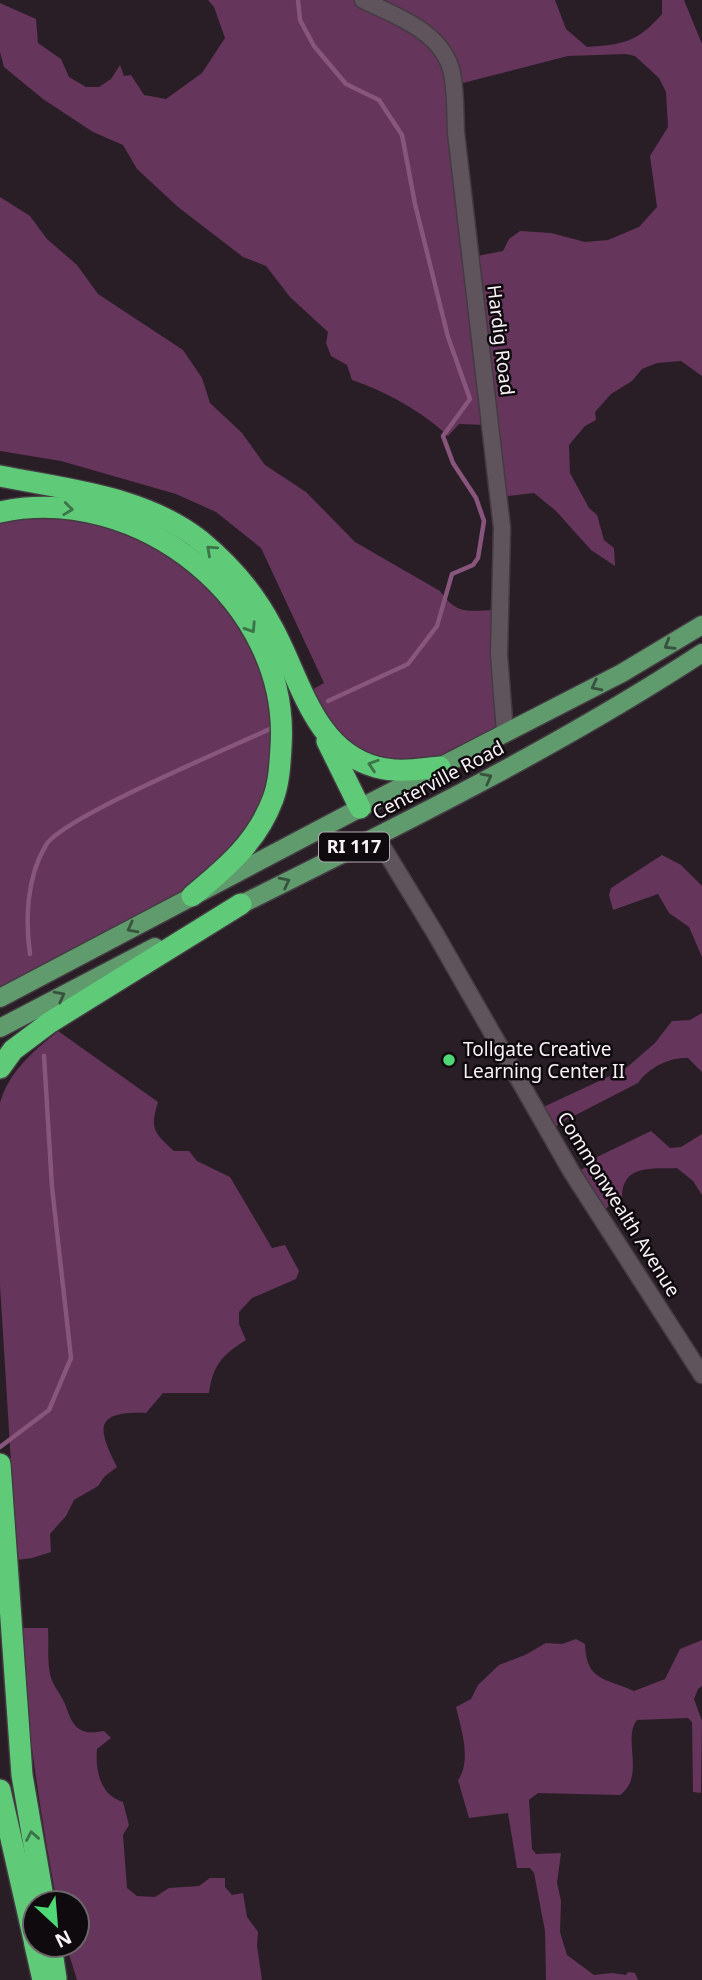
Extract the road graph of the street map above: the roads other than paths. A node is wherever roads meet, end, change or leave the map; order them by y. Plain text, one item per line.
1 (363, 0) edge
2 (0, 476) edge
3 (0, 512) edge
4 (702, 625) edge
5 (702, 653) edge
6 (320, 727) junction
7 (505, 733) junction
8 (440, 767) junction
9 (360, 808) junction
10 (376, 836) junction
11 (192, 896) junction
12 (241, 904) junction
13 (0, 998) edge
14 (0, 1028) edge
15 (0, 1068) edge
16 (702, 1374) edge
17 (0, 1464) edge
18 (0, 1790) edge
19 (22, 1889) edge
20 (42, 1889) edge
21 (38, 1959) edge
22 (53, 1959) edge
23 (43, 1980) edge
24 (56, 1980) edge

1 - 7 street, Hardig Road
6 -> 2 highway
3 -> 11 highway
4 -> 7 main road, Centerville Road / RI 117
10 -> 5 main road, Centerville Road / RI 117
8 -> 6 highway
6 - 9 highway
7 - 8 main road, Centerville Road / RI 117
8 - 9 main road, Centerville Road / RI 117
9 - 10 main road
9 - 11 main road, Centerville Road / RI 117
12 -> 10 main road, Centerville Road / RI 117
10 - 16 street, Commonwealth Avenue
11 -> 13 main road, Centerville Road / RI 117
14 -> 12 main road, Centerville Road / RI 117
12 - 15 highway
20 -> 17 highway
18 - 19 highway
21 - 23 highway
22 - 24 highway

